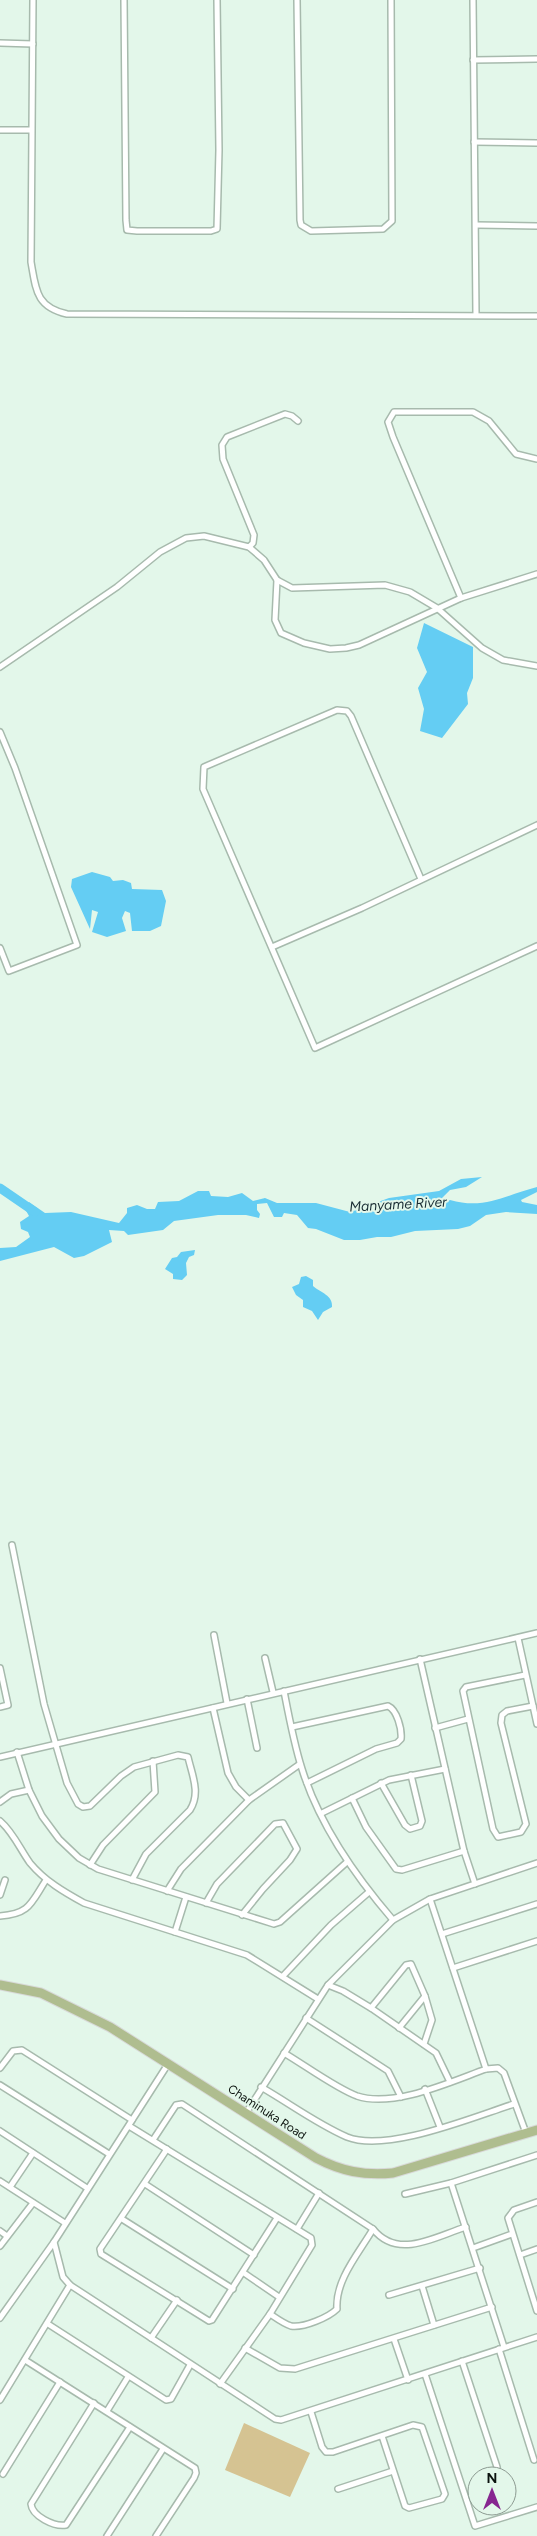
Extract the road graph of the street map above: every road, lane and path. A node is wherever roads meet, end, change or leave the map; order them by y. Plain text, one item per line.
1 (33, 0) edge
2 (124, 0) edge
3 (217, 0) edge
4 (297, 0) edge
5 (391, 0) edge
6 (473, 0) edge
7 (0, 44) edge
8 (32, 44) junction
9 (537, 59) edge
10 (474, 60) junction
11 (0, 130) edge
12 (31, 130) junction
13 (474, 142) junction
14 (537, 143) edge
15 (476, 225) junction
16 (537, 226) edge
17 (476, 314) junction
18 (537, 316) edge
19 (298, 421) dead end
20 (537, 459) edge
21 (248, 547) junction
22 (537, 574) edge
23 (277, 580) junction
24 (461, 598) junction
25 (438, 608) junction
26 (537, 666) edge
27 (0, 668) edge
28 (0, 732) edge
29 (537, 826) edge
30 (421, 879) junction
31 (537, 946) edge
32 (272, 947) junction
33 (0, 948) edge
34 (12, 1545) dead end
35 (537, 1633) edge
36 (214, 1635) dead end
37 (518, 1638) junction
38 (265, 1658) dead end
39 (420, 1659) junction
40 (0, 1668) edge
41 (525, 1674) junction
42 (284, 1691) junction
43 (273, 1692) junction
44 (247, 1699) junction
45 (227, 1703) junction
46 (533, 1706) junction
47 (0, 1707) edge
48 (213, 1708) junction
49 (468, 1719) junction
50 (537, 1724) edge
51 (292, 1727) junction
52 (435, 1728) junction
53 (56, 1743) junction
54 (257, 1748) dead end
55 (17, 1752) junction
56 (0, 1757) edge
57 (153, 1761) junction
58 (300, 1764) junction
59 (445, 1768) junction
60 (411, 1775) junction
61 (307, 1783) junction
62 (381, 1783) junction
63 (29, 1790) junction
64 (352, 1798) junction
65 (249, 1800) junction
66 (0, 1802) edge
67 (322, 1813) junction
68 (0, 1821) edge
69 (464, 1851) junction
70 (347, 1862) junction
71 (537, 1863) edge
72 (90, 1865) junction
73 (5, 1880) dead end
74 (46, 1880) junction
75 (132, 1880) junction
76 (475, 1884) junction
77 (167, 1891) junction
78 (369, 1892) junction
79 (0, 1895) edge
80 (186, 1897) junction
81 (430, 1898) junction
82 (206, 1904) junction
83 (537, 1904) edge
84 (242, 1915) junction
85 (0, 1916) edge
86 (393, 1920) junction
87 (175, 1932) junction
88 (442, 1934) junction
89 (537, 1941) edge
90 (453, 1968) junction
91 (282, 1976) junction
92 (0, 1985) edge
93 (328, 1985) junction
94 (425, 1996) junction
95 (318, 1999) junction
96 (370, 2008) junction
97 (306, 2018) junction
98 (399, 2028) junction
99 (424, 2044) junction
100 (284, 2053) junction
101 (168, 2063) junction
102 (0, 2068) edge
103 (486, 2069) junction
104 (450, 2082) junction
105 (0, 2085) edge
106 (261, 2087) junction
107 (426, 2089) junction
108 (401, 2097) junction
109 (514, 2104) junction
110 (246, 2113) junction
111 (132, 2120) junction
112 (128, 2126) junction
113 (440, 2127) junction
114 (537, 2130) edge
115 (0, 2131) edge
116 (526, 2133) junction
117 (153, 2140) junction
118 (167, 2149) junction
119 (33, 2153) junction
120 (109, 2154) junction
121 (537, 2155) edge
122 (0, 2181) edge
123 (145, 2184) junction
124 (451, 2184) junction
125 (10, 2187) junction
126 (87, 2188) junction
127 (320, 2193) junction
128 (406, 2194) dead end
129 (537, 2202) edge
130 (33, 2203) junction
131 (122, 2218) junction
132 (277, 2218) junction
133 (65, 2223) junction
134 (466, 2227) junction
135 (297, 2229) junction
136 (373, 2229) junction
137 (0, 2231) edge
138 (512, 2234) junction
139 (7, 2236) junction
140 (54, 2242) junction
141 (0, 2246) edge
142 (473, 2248) junction
143 (537, 2250) edge
144 (254, 2255) junction
145 (520, 2255) junction
146 (480, 2268) junction
147 (244, 2273) junction
148 (70, 2285) junction
149 (422, 2286) junction
150 (233, 2289) junction
151 (534, 2294) edge
152 (389, 2295) dead end
153 (279, 2297) junction
154 (177, 2300) junction
155 (492, 2307) junction
156 (537, 2311) edge
157 (270, 2314) junction
158 (0, 2318) edge
159 (48, 2324) junction
160 (434, 2325) junction
161 (537, 2337) edge
162 (151, 2338) junction
163 (394, 2339) junction
164 (245, 2348) junction
165 (502, 2348) junction
166 (25, 2360) junction
167 (462, 2361) junction
168 (190, 2365) junction
169 (425, 2374) junction
170 (128, 2377) junction
171 (408, 2380) junction
172 (60, 2382) junction
173 (220, 2384) junction
174 (0, 2400) edge
175 (94, 2403) junction
176 (107, 2411) junction
177 (311, 2412) junction
178 (130, 2427) junction
179 (382, 2436) junction
180 (163, 2449) junction
181 (534, 2460) dead end
182 (497, 2466) edge
183 (393, 2471) junction
184 (3, 2474) dead end
185 (338, 2490) dead end
186 (537, 2507) edge
187 (107, 2536) edge
188 (156, 2536) edge

1 - 8 street
2 - 3 street
4 - 5 street
6 - 10 street
7 - 8 street
8 - 12 street
9 - 10 street
10 - 13 street
11 - 12 street
12 - 17 street
13 - 14 street
13 - 15 street
15 - 16 street
15 - 17 street
17 - 18 street
19 - 21 street
20 - 24 street
21 - 23 street
21 - 27 street
22 - 24 street
23 - 25 street
23 - 25 street
24 - 25 street
25 - 26 street
28 - 33 street
29 - 30 street
30 - 32 street
30 - 32 street
31 - 32 street
34 - 53 street
35 - 37 street
36 - 45 street
37 - 39 street
37 - 41 street
38 - 43 street
39 - 42 street
39 - 52 street
40 - 47 street
41 - 46 street
41 - 49 street
42 - 43 street
42 - 51 street
43 - 44 street
44 - 45 street
44 - 54 street
45 - 48 street
46 - 49 street
46 - 50 street
48 - 53 street
48 - 65 street
49 - 52 street
51 - 58 street
51 - 61 street
52 - 59 street
53 - 55 street
53 - 57 street
55 - 56 street
55 - 63 street
57 - 72 street
57 - 75 street
58 - 61 street
58 - 65 street
59 - 60 street
59 - 69 street
60 - 62 street
60 - 62 street
61 - 67 street
62 - 64 street
63 - 66 street
63 - 72 street
64 - 67 street
64 - 69 street
65 - 77 street
67 - 70 street
68 - 74 street
69 - 76 street
70 - 78 street
70 - 84 street
71 - 76 street
72 - 75 street
73 - 79 street
74 - 85 street
74 - 87 street
75 - 77 street
76 - 81 street
77 - 80 street
78 - 86 street
78 - 91 street
80 - 82 street
80 - 87 street
81 - 86 street
81 - 88 street
82 - 84 street
82 - 84 street
83 - 88 street
86 - 93 street
87 - 91 street
88 - 90 street
89 - 90 street
90 - 103 street
91 - 95 street
92 - 101 main road, Chaminuka Road
93 - 95 street
93 - 96 street
94 - 96 street
94 - 98 street
94 - 99 street
95 - 97 street
96 - 98 street
97 - 100 street
97 - 108 street
98 - 99 street
99 - 104 street
100 - 106 street
100 - 108 street
101 - 110 main road, Chaminuka Road
101 - 111 street
102 - 111 street
103 - 104 street
103 - 109 street
104 - 107 street
105 - 120 street
106 - 110 street
106 - 113 street
107 - 108 street
107 - 113 street
109 - 113 street
109 - 116 street
110 - 116 main road, Chaminuka Road
111 - 112 street
112 - 117 street
112 - 120 street
114 - 116 main road, Chaminuka Road
115 - 119 street
117 - 118 street
117 - 127 street
118 - 123 street
118 - 132 street
119 - 125 street
119 - 126 street
120 - 126 street
121 - 124 street
122 - 125 street
123 - 131 street
123 - 144 street
124 - 128 street
124 - 134 street
125 - 130 street
126 - 133 street
127 - 135 street
127 - 136 street
129 - 138 street
130 - 133 street
130 - 139 street
131 - 150 street
131 - 154 street
132 - 135 street
132 - 144 street
133 - 140 street
134 - 136 street
134 - 142 street
135 - 153 street
136 - 157 street
137 - 139 street
138 - 142 street
138 - 145 street
139 - 141 street
140 - 148 street
140 - 158 street
142 - 146 street
143 - 145 street
144 - 147 street
145 - 151 street
146 - 149 street
146 - 155 street
147 - 150 street
147 - 153 street
148 - 159 street
148 - 162 street
149 - 152 street
149 - 160 street
150 - 154 street
151 - 156 street
153 - 157 street
154 - 162 street
155 - 160 street
155 - 165 street
157 - 164 street
159 - 166 street
159 - 170 street
160 - 163 street
161 - 165 street
162 - 168 street
163 - 164 street
163 - 171 street
164 - 173 street
165 - 167 street
165 - 181 street
166 - 172 street
166 - 174 street
167 - 169 street
167 - 182 street
168 - 170 street
168 - 173 street
169 - 171 street
169 - 186 street
170 - 176 street
171 - 177 street
172 - 175 street
172 - 184 street
173 - 177 street
175 - 176 street
175 - 178 street
176 - 178 street
177 - 179 street
178 - 180 street
179 - 183 street
179 - 183 street
180 - 187 street
180 - 188 street
183 - 185 street

